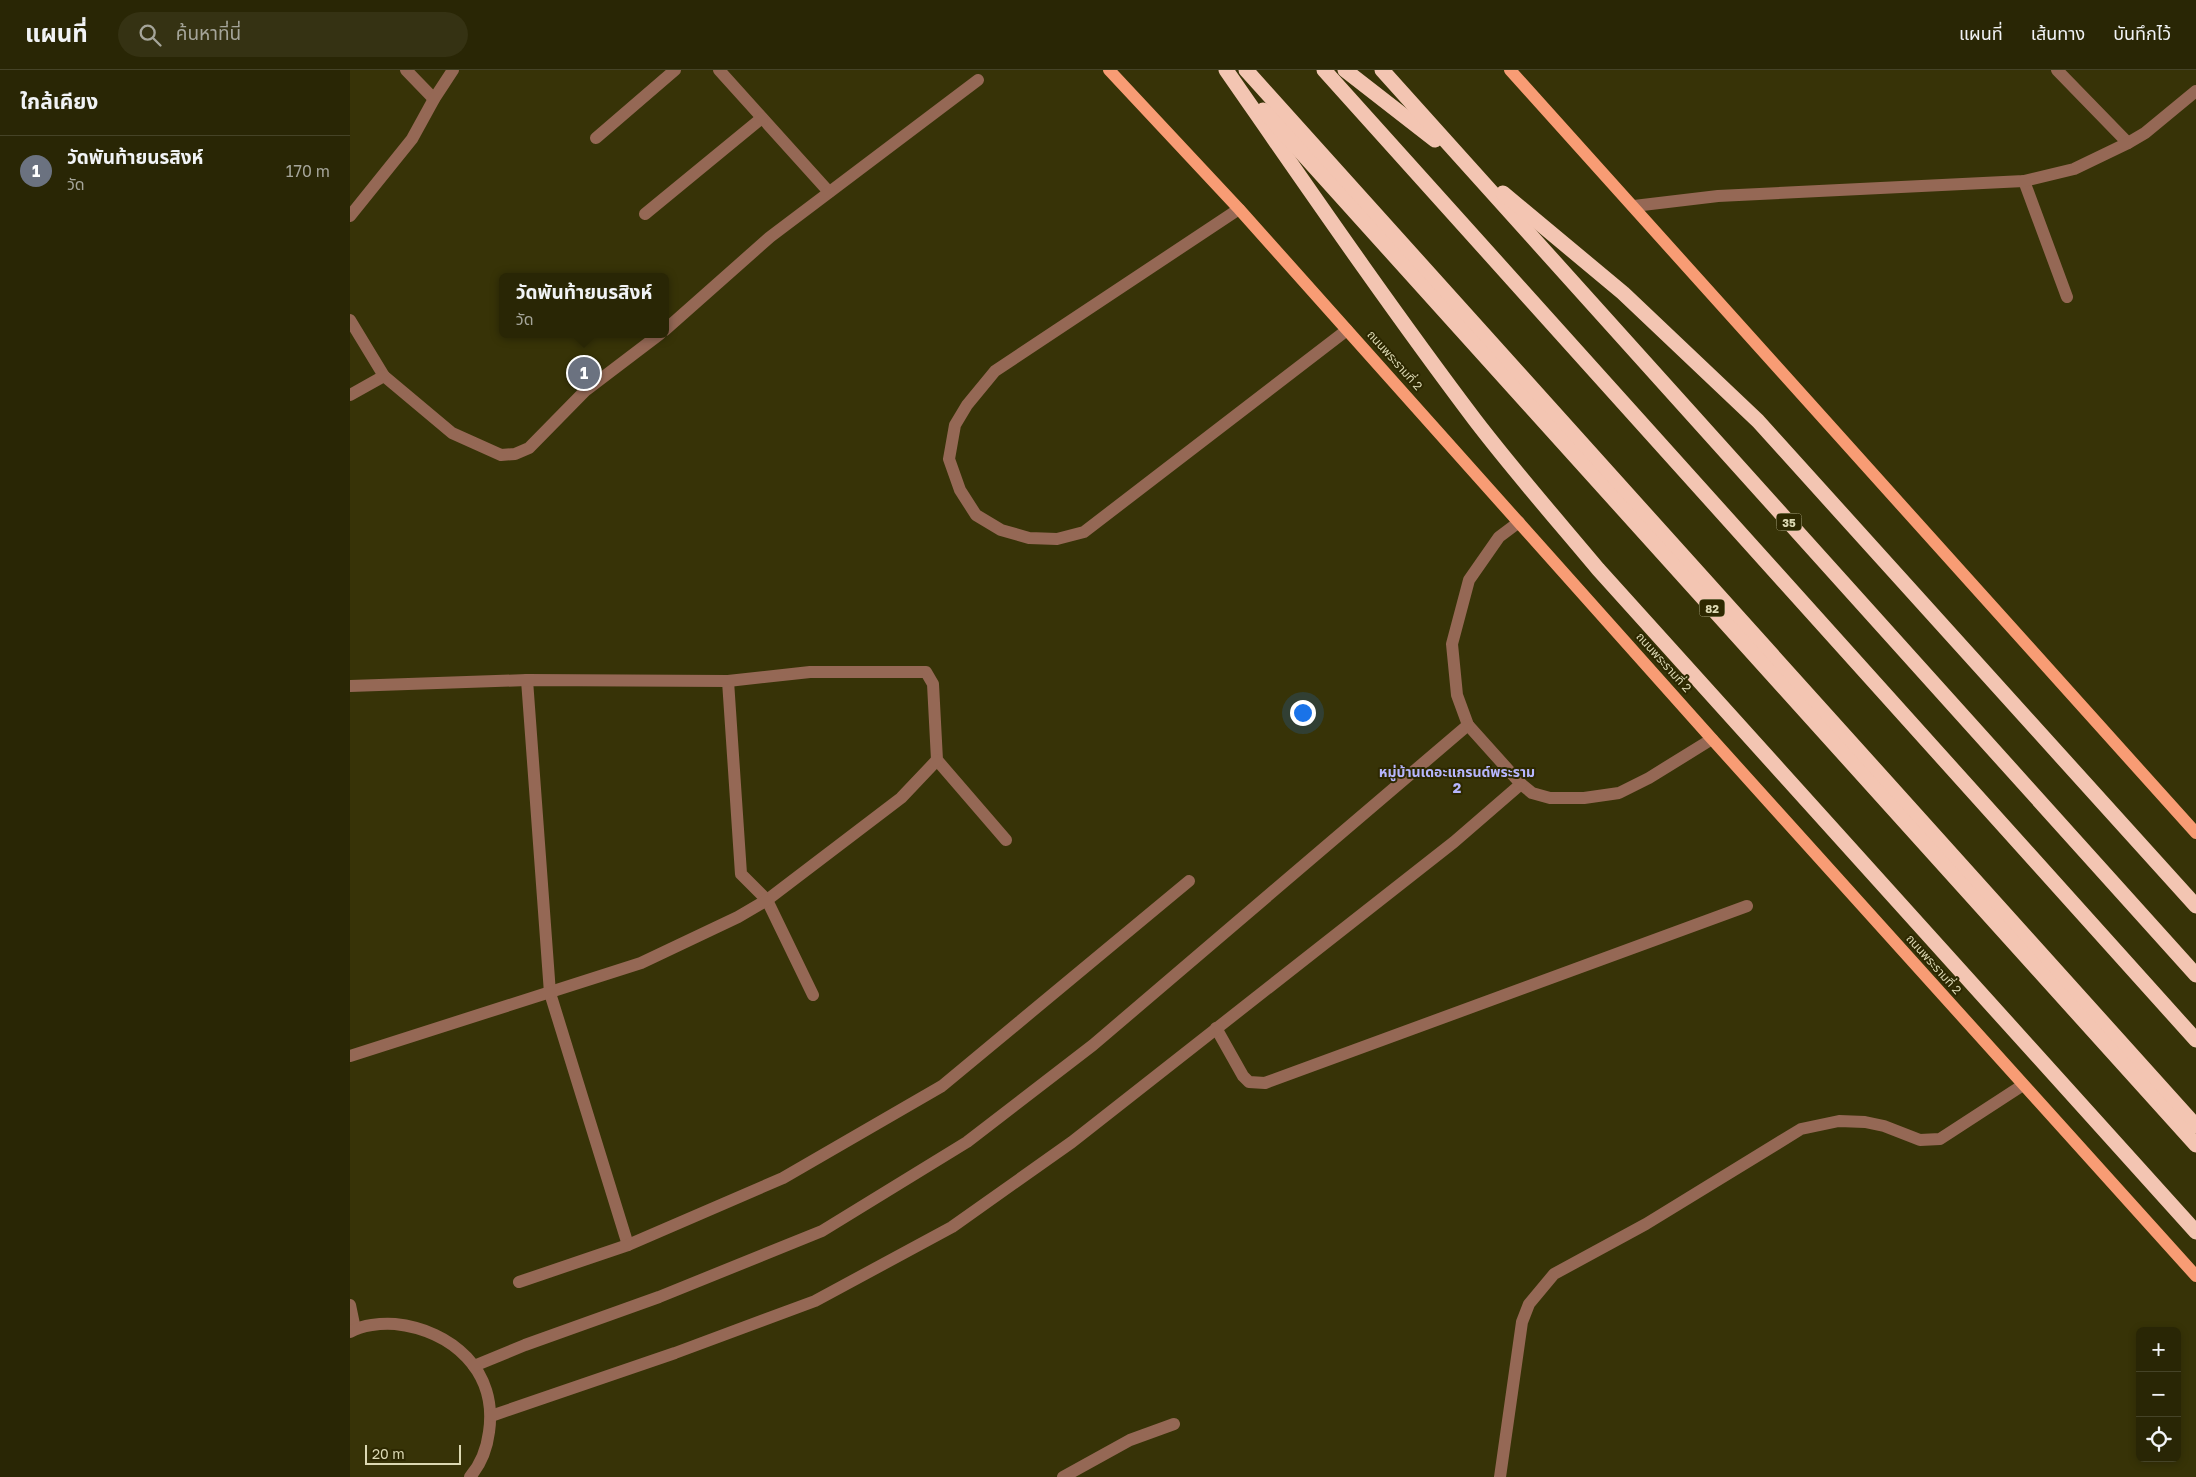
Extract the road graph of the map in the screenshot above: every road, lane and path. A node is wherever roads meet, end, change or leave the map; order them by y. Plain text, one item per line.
1 (406, 70) edge
2 (453, 70) edge
3 (675, 70) edge
4 (719, 70) edge
5 (1109, 70) edge
6 (1227, 70) edge
7 (1246, 70) edge
8 (1324, 70) edge
9 (1345, 70) edge
10 (1382, 70) edge
11 (1510, 70) edge
12 (2057, 70) edge
13 (978, 80) dead end
14 (2196, 91) edge
15 (434, 99) junction
16 (762, 118) junction
17 (596, 138) dead end
18 (2128, 143) junction
19 (2024, 182) junction
20 (829, 192) junction
21 (1634, 206) junction
22 (1239, 209) junction
23 (645, 214) dead end
24 (350, 216) edge
25 (2067, 297) dead end
26 (350, 320) edge
27 (669, 326) edge
28 (1347, 330) junction
29 (655, 338) edge
30 (384, 376) junction
31 (350, 396) edge
32 (1519, 522) junction
33 (527, 680) junction
34 (728, 681) junction
35 (350, 686) edge
36 (1468, 725) junction
37 (1712, 738) junction
38 (937, 760) junction
39 (1521, 784) junction
40 (2196, 833) edge
41 (1006, 840) dead end
42 (1189, 881) dead end
43 (767, 900) junction
44 (1748, 906) dead end
45 (2196, 906) edge
46 (2196, 975) edge
47 (550, 993) junction
48 (813, 995) dead end
49 (1216, 1028) junction
50 (2196, 1040) edge
51 (350, 1056) edge
52 (2023, 1085) junction
53 (2196, 1126) edge
54 (2196, 1145) edge
55 (2196, 1232) edge
56 (628, 1245) junction
57 (2196, 1276) edge
58 (519, 1282) dead end
59 (350, 1306) edge
60 (352, 1330) edge
61 (474, 1366) junction
62 (491, 1416) junction
63 (1174, 1424) dead end
64 (470, 1477) edge
65 (1063, 1477) edge
66 (1500, 1477) edge

1 - 15 street
2 - 15 street
3 - 17 street
4 - 16 street
5 - 22 main road, ถนนพระรามที่ 2
6 - 54 highway, 82
6 - 55 highway
7 - 53 highway
8 - 50 highway
9 - 45 highway
10 - 46 highway, 35
11 - 21 main road
12 - 18 street
13 - 20 street
14 - 18 street
15 - 24 street
16 - 20 street
16 - 23 street
18 - 19 street
19 - 21 street
19 - 25 street
20 - 27 street
21 - 40 main road
22 - 28 main road, ถนนพระรามที่ 2
22 - 28 street
26 - 30 street
28 - 32 main road, ถนนพระรามที่ 2
29 - 30 street
30 - 31 street
32 - 36 street
32 - 37 main road, ถนนพระรามที่ 2
33 - 34 street
33 - 35 street
33 - 47 street
34 - 38 street
34 - 43 street
36 - 39 street
36 - 61 street
37 - 39 street
37 - 52 main road, ถนนพระรามที่ 2
38 - 41 street
38 - 43 street
39 - 49 street
42 - 56 street
43 - 47 street
43 - 48 street
44 - 49 street
47 - 51 street
47 - 56 street
49 - 62 street
52 - 57 main road, ถนนพระรามที่ 2
52 - 66 street
56 - 58 street
59 - 60 street
60 - 61 street
61 - 62 street
62 - 64 street
63 - 65 street

